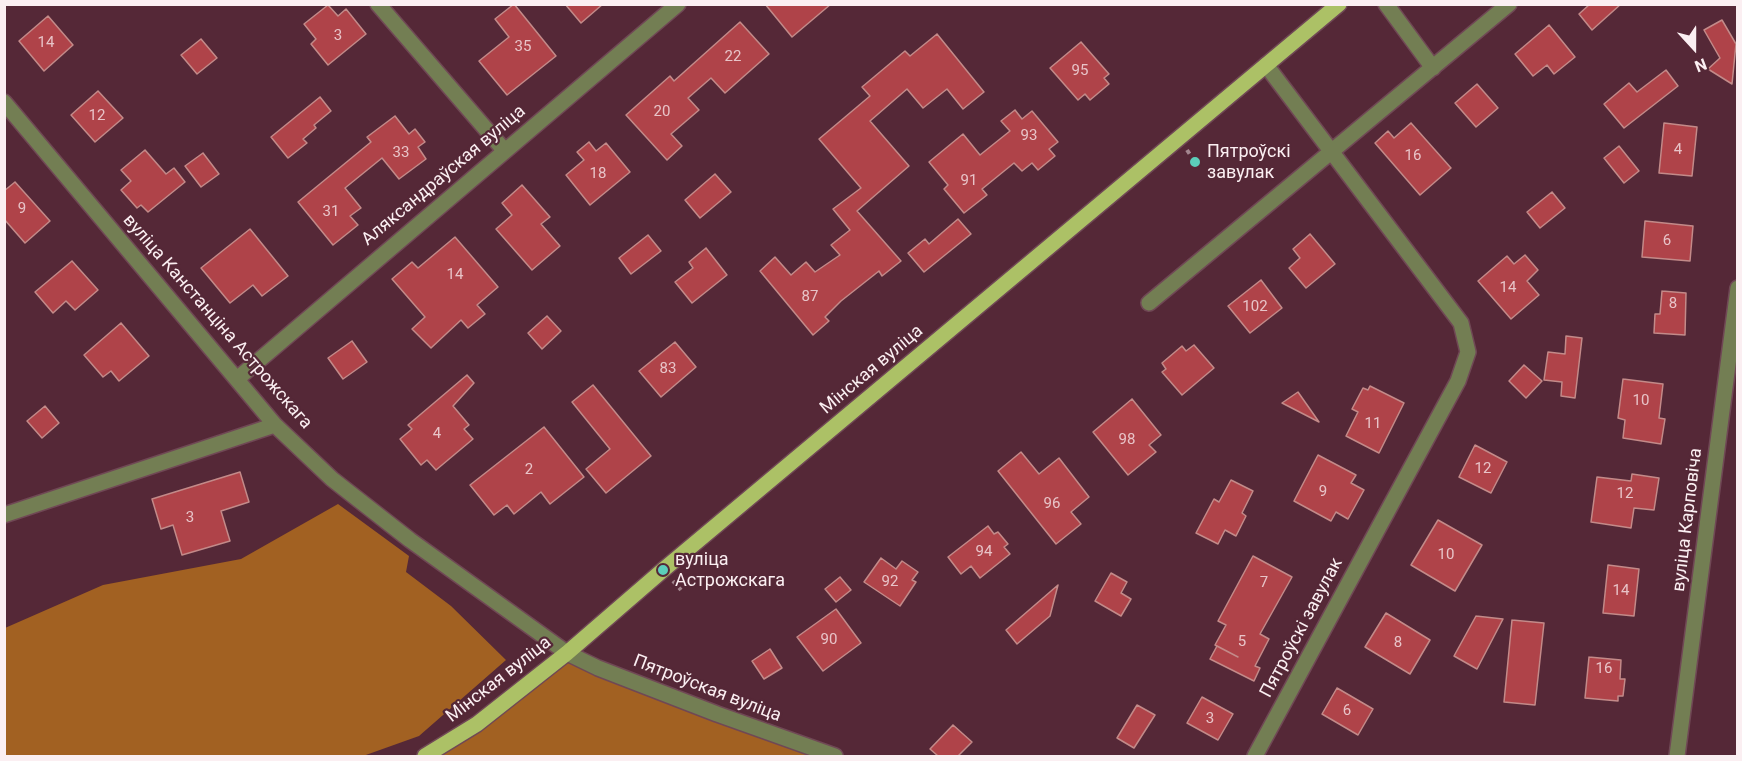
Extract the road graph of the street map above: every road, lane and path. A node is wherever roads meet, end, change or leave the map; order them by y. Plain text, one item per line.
1 (378, 4) edge
2 (678, 4) edge
3 (1386, 4) edge
4 (1509, 4) edge
5 (1330, 7) edge
6 (1266, 65) junction
7 (1433, 68) junction
8 (4, 102) edge
9 (504, 150) junction
10 (1331, 153) junction
11 (1737, 288) edge
12 (1149, 303) dead end
13 (237, 379) junction
14 (275, 425) junction
15 (4, 515) edge
16 (567, 653) junction
17 (425, 756) edge
18 (835, 756) edge
19 (1255, 756) edge
20 (1677, 756) edge

1 - 9 street
2 - 9 street, Аляксандраўская вуліца
3 - 7 street
4 - 7 street
5 - 6 main road, Мінская вуліца
6 - 10 street, Пятроўскі завулак
6 - 16 main road, Мінская вуліца
7 - 10 street
8 - 13 street, вуліца Канстанціна Астрожскага
9 - 13 street, Аляксандраўская вуліца
10 - 12 street
10 - 19 street, Пятроўскі завулак
11 - 20 street, вуліца Карповіча
13 - 14 street, вуліца Канстанціна Астрожскага
14 - 15 street
14 - 16 street, вуліца Канстанціна Астрожскага
16 - 17 main road, Мінская вуліца
16 - 18 street, Пятроўская вуліца

